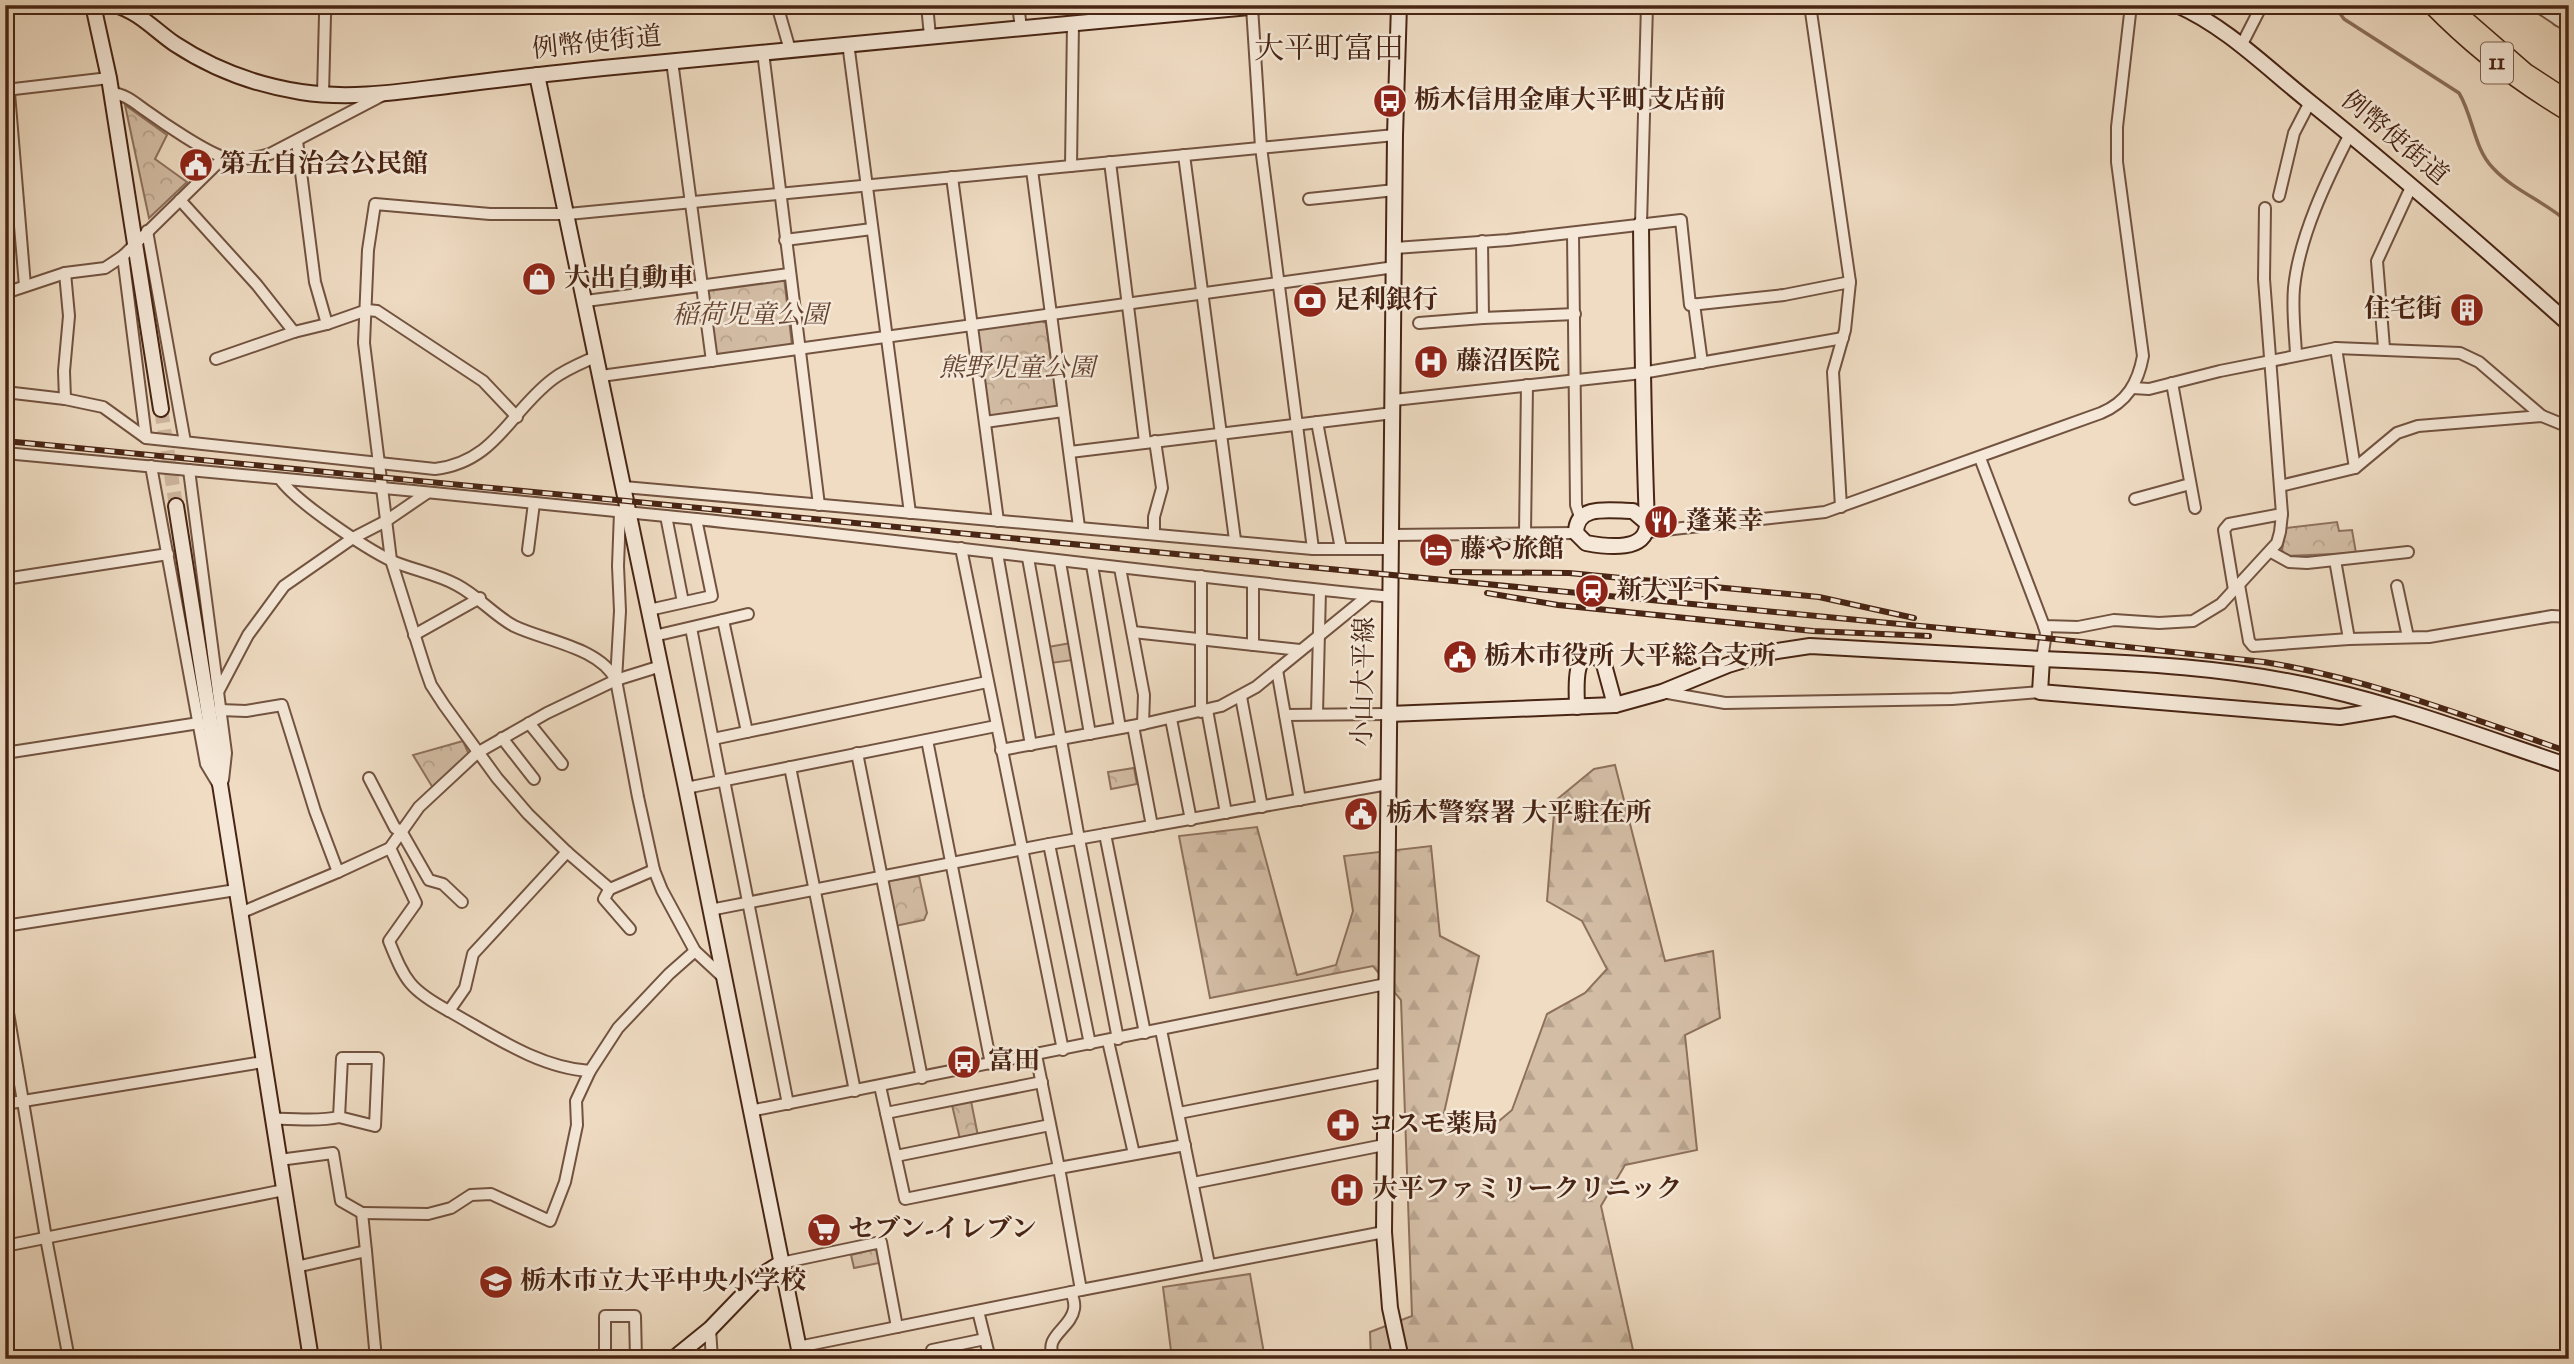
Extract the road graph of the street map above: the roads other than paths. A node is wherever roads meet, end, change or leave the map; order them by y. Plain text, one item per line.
1 (115, 5) edge
2 (328, 5) edge
3 (777, 5) edge
4 (927, 5) edge
5 (1018, 5) edge
6 (1271, 5) edge
7 (1399, 5) edge
8 (1647, 5) edge
9 (1810, 5) edge
10 (2131, 5) edge
11 (2177, 5) edge
12 (2262, 5) edge
13 (2431, 5) edge
14 (2449, 5) edge
15 (2536, 5) edge
16 (2569, 5) edge
17 (98, 6) edge
18 (1252, 7) junction
19 (134, 8) edge
20 (1189, 9) edge
21 (2558, 20) junction
22 (1073, 23) junction
23 (2569, 27) edge
24 (1021, 28) junction
25 (930, 36) junction
26 (848, 43) junction
27 (2241, 46) junction
28 (790, 50) junction
29 (763, 52) junction
30 (673, 61) junction
31 (537, 75) junction
32 (110, 85) junction
33 (7, 93) edge
34 (323, 94) junction
35 (385, 94) junction
36 (2569, 100) edge
37 (2310, 102) junction
38 (2569, 113) edge
39 (2350, 134) junction
40 (1395, 135) junction
41 (297, 141) junction
42 (1261, 147) junction
43 (1184, 155) junction
44 (224, 158) junction
45 (1110, 162) junction
46 (1071, 166) junction
47 (1032, 170) junction
48 (952, 177) junction
49 (2412, 185) junction
50 (867, 186) junction
51 (1395, 190) junction
52 (779, 194) junction
53 (2279, 196) dead end
54 (1310, 199) dead end
55 (180, 200) junction
56 (692, 202) junction
57 (2265, 208) dead end
58 (568, 214) junction
59 (1641, 224) junction
60 (872, 229) junction
61 (147, 231) junction
62 (1573, 233) junction
63 (785, 240) junction
64 (1482, 242) junction
65 (134, 244) junction
66 (1395, 248) junction
67 (123, 256) junction
68 (1395, 267) junction
69 (65, 273) junction
70 (789, 274) junction
71 (1850, 282) junction
72 (1278, 283) junction
73 (702, 285) junction
74 (25, 286) junction
75 (5, 293) edge
76 (1201, 293) junction
77 (586, 301) junction
78 (1127, 303) junction
79 (1694, 304) junction
80 (366, 310) junction
81 (1050, 314) junction
82 (1575, 314) junction
83 (1483, 318) junction
84 (1419, 323) dead end
85 (327, 324) junction
86 (2569, 324) edge
87 (971, 326) junction
88 (294, 332) junction
89 (886, 337) junction
90 (1843, 338) junction
91 (2336, 348) junction
92 (2384, 348) junction
93 (800, 349) junction
94 (2296, 354) junction
95 (597, 356) junction
96 (216, 359) dead end
97 (712, 361) junction
98 (2270, 362) junction
99 (1702, 363) junction
100 (1642, 373) junction
101 (601, 376) junction
102 (1576, 380) junction
103 (2172, 383) junction
104 (1527, 386) junction
105 (2133, 388) junction
106 (5, 392) edge
107 (65, 400) junction
108 (1393, 406) junction
109 (161, 410) tunnel mouth
110 (1063, 411) junction
111 (517, 416) junction
112 (2542, 416) junction
113 (985, 422) junction
114 (1317, 422) junction
115 (1296, 425) junction
116 (2569, 427) edge
117 (1221, 433) junction
118 (146, 438) junction
119 (1150, 441) junction
120 (185, 442) junction
121 (1070, 452) junction
122 (5, 453) edge
123 (1980, 458) junction
124 (379, 463) junction
125 (151, 466) junction
126 (2355, 468) junction
127 (188, 470) junction
128 (279, 479) junction
129 (2190, 484) junction
130 (2280, 486) junction
131 (624, 487) junction
132 (383, 489) junction
133 (427, 493) junction
134 (1646, 499) junction
135 (2135, 499) dead end
136 (534, 503) junction
137 (819, 505) junction
138 (176, 506) tunnel mouth
139 (1841, 507) junction
140 (2195, 508) dead end
141 (1633, 511) junction
142 (625, 512) junction
143 (910, 513) junction
144 (2282, 514) junction
145 (666, 516) junction
146 (1580, 517) junction
147 (696, 519) junction
148 (998, 520) junction
149 (386, 521) junction
150 (1079, 527) junction
151 (1647, 527) junction
152 (1154, 533) junction
153 (1525, 533) junction
154 (1576, 533) junction
155 (353, 538) junction
156 (1235, 540) junction
157 (1392, 542) junction
158 (961, 548) junction
159 (1313, 549) junction
160 (1341, 549) junction
161 (528, 550) dead end
162 (2271, 552) junction
163 (2408, 552) dead end
164 (997, 553) junction
165 (168, 554) junction
166 (1028, 558) junction
167 (391, 560) junction
168 (2335, 560) junction
169 (1059, 562) junction
170 (1092, 565) junction
171 (1120, 568) junction
172 (1201, 576) junction
173 (5, 579) edge
174 (1253, 583) junction
175 (2397, 586) dead end
176 (2236, 588) junction
177 (1320, 590) junction
178 (1369, 595) junction
179 (1392, 597) junction
180 (480, 598) junction
181 (683, 602) junction
182 (649, 610) junction
183 (748, 614) dead end
184 (2569, 617) edge
185 (723, 620) junction
186 (2044, 626) junction
187 (691, 628) junction
188 (1133, 632) junction
189 (414, 635) junction
190 (654, 636) junction
191 (1319, 636) junction
192 (1200, 638) junction
193 (2408, 638) junction
194 (2349, 639) junction
195 (1253, 645) junction
196 (1300, 650) junction
197 (2042, 659) junction
198 (660, 666) junction
199 (1277, 670) junction
200 (616, 680) junction
201 (987, 682) junction
202 (218, 692) junction
203 (1662, 692) junction
204 (2040, 692) junction
205 (1241, 697) junction
206 (1615, 705) junction
207 (1577, 707) junction
208 (2394, 708) junction
209 (220, 710) junction
210 (1204, 711) junction
211 (1317, 714) junction
212 (1389, 714) junction
213 (1285, 715) junction
214 (1171, 719) junction
215 (199, 723) junction
216 (529, 723) junction
217 (1138, 725) junction
218 (996, 726) junction
219 (1120, 728) junction
220 (747, 732) junction
221 (1090, 734) junction
222 (502, 738) junction
223 (713, 739) junction
224 (927, 740) junction
225 (1061, 740) junction
226 (1031, 745) junction
227 (1001, 751) junction
228 (5, 753) edge
229 (477, 753) junction
230 (858, 754) junction
231 (562, 764) dead end
232 (2569, 766) edge
233 (790, 767) junction
234 (369, 778) dead end
235 (534, 779) dead end
236 (722, 780) junction
237 (1388, 784) junction
238 (686, 788) junction
239 (221, 790) junction
240 (1300, 800) junction
241 (1262, 807) junction
242 (1226, 813) junction
243 (1191, 820) junction
244 (1152, 826) junction
245 (401, 831) junction
246 (1105, 834) junction
247 (1079, 839) junction
248 (1049, 844) junction
249 (390, 848) junction
250 (1021, 850) junction
251 (567, 852) junction
252 (952, 863) junction
253 (654, 870) junction
254 (338, 872) junction
255 (882, 877) junction
256 (610, 888) junction
257 (816, 889) junction
258 (236, 891) junction
259 (462, 902) dead end
260 (748, 903) junction
261 (710, 910) junction
262 (240, 913) junction
263 (5, 926) edge
264 (630, 929) dead end
265 (695, 951) junction
266 (723, 977) junction
267 (1386, 984) junction
268 (5, 995) edge
269 (449, 1011) junction
270 (1161, 1030) junction
271 (1145, 1033) junction
272 (1113, 1040) junction
273 (1090, 1044) junction
274 (1062, 1050) junction
275 (1036, 1055) junction
276 (263, 1062) junction
277 (991, 1064) junction
278 (590, 1071) junction
279 (1385, 1073) junction
280 (922, 1078) junction
281 (1042, 1082) junction
282 (880, 1086) junction
283 (855, 1091) junction
284 (22, 1101) junction
285 (5, 1104) edge
286 (788, 1104) junction
287 (750, 1111) junction
288 (886, 1113) junction
289 (1178, 1113) junction
290 (339, 1117) junction
291 (272, 1119) junction
292 (1050, 1125) junction
293 (1185, 1145) junction
294 (1384, 1145) junction
295 (1134, 1154) junction
296 (896, 1156) junction
297 (279, 1160) junction
298 (1059, 1168) junction
299 (1193, 1183) junction
300 (284, 1191) junction
301 (362, 1213) junction
302 (1384, 1232) junction
303 (46, 1238) junction
304 (5, 1246) edge
305 (366, 1251) junction
306 (781, 1263) junction
307 (1209, 1264) junction
308 (296, 1267) junction
309 (1076, 1291) junction
310 (978, 1311) junction
311 (897, 1327) junction
312 (710, 1329) junction
313 (985, 1339) junction
314 (800, 1353) edge
315 (1050, 1357) edge
316 (69, 1359) edge
317 (311, 1359) edge
318 (376, 1359) edge
319 (605, 1359) edge
320 (636, 1359) edge
321 (673, 1359) edge
322 (712, 1359) edge
323 (934, 1359) edge
324 (990, 1359) edge
325 (1401, 1359) edge

1 - 19 street, 例幣使街道
2 - 34 street
3 - 28 street
4 - 25 street
5 - 24 street
6 - 18 street, 例幣使街道
7 - 40 street, 小山大平線
8 - 59 street
9 - 71 street
10 - 105 street
11 - 27 street, 例幣使街道
12 - 27 street
13 - 38 main road, 11
14 - 36 main road, 11
15 - 21 street
16 - 21 street
17 - 32 street
18 - 20 street, 例幣使街道
18 - 42 street
19 - 34 street, 例幣使街道
20 - 22 street, 例幣使街道
21 - 23 street
22 - 24 street, 例幣使街道
22 - 46 street
24 - 25 street, 例幣使街道
25 - 26 street, 例幣使街道
26 - 28 street, 例幣使街道
26 - 50 street
27 - 37 street, 例幣使街道
28 - 29 street, 例幣使街道
29 - 30 street, 例幣使街道
29 - 52 street
30 - 31 street, 例幣使街道
30 - 56 street
31 - 35 street, 例幣使街道
31 - 58 street
32 - 33 street
32 - 44 street
32 - 65 street
33 - 74 street
34 - 35 street, 例幣使街道
35 - 41 street
37 - 39 street, 例幣使街道
37 - 53 street
39 - 49 street, 例幣使街道
39 - 94 street
40 - 42 street
40 - 51 street, 小山大平線
41 - 44 street
41 - 85 street
42 - 43 street
42 - 72 street
43 - 45 street
43 - 76 street
44 - 55 street
45 - 46 street
45 - 78 street
46 - 47 street
47 - 48 street
47 - 81 street
48 - 50 street
48 - 87 street
49 - 86 street, 例幣使街道
49 - 92 street
50 - 52 street
50 - 60 street
51 - 54 street
51 - 66 street, 小山大平線
52 - 56 street
52 - 63 street
55 - 61 street
55 - 88 street
56 - 58 street
56 - 73 street
57 - 98 street
58 - 77 street
58 - 80 street
59 - 62 street
59 - 79 street
59 - 100 street
60 - 63 street
60 - 89 street
61 - 65 street
61 - 120 street
62 - 64 street
62 - 82 street
63 - 70 street
64 - 66 street
64 - 83 street
65 - 67 street
65 - 109 street
66 - 68 street, 小山大平線
67 - 69 street
67 - 118 street
68 - 72 street
68 - 108 street, 小山大平線
69 - 74 street
69 - 107 street
70 - 73 street
70 - 93 street
71 - 79 street
71 - 90 street
72 - 76 street
72 - 115 street
73 - 77 street
73 - 97 street
74 - 75 street
76 - 78 street
76 - 117 street
77 - 95 street
78 - 81 street
78 - 119 street
79 - 99 street
80 - 85 street
80 - 111 street
80 - 124 street
81 - 87 street
81 - 110 street
82 - 83 street
82 - 102 street
83 - 84 street
85 - 88 street
87 - 89 street
87 - 113 street
88 - 96 street
89 - 93 street
89 - 143 street
90 - 99 street
90 - 139 street
91 - 92 street
91 - 94 street
91 - 126 street
92 - 112 street
93 - 97 street
93 - 137 street
94 - 98 street
95 - 101 street
95 - 111 street
97 - 101 street
98 - 103 street
98 - 130 street
99 - 100 street
100 - 102 street
100 - 134 street
101 - 131 street
102 - 104 street
102 - 146 street
103 - 105 street
103 - 129 street
104 - 108 street
104 - 153 street
105 - 123 street
106 - 107 street
107 - 118 street
108 - 114 street
108 - 157 street, 小山大平線
110 - 113 street
110 - 121 street
111 - 124 street
112 - 116 street
112 - 126 street
113 - 148 street
114 - 115 street
114 - 160 street
115 - 117 street
115 - 159 street
117 - 119 street
117 - 156 street
118 - 120 street
119 - 121 street
119 - 152 street
120 - 124 street
121 - 150 street
122 - 125 street
123 - 139 street
123 - 186 street
124 - 132 street
125 - 127 street
125 - 165 street
126 - 130 street
127 - 128 street
127 - 202 street
128 - 132 street
128 - 155 street
129 - 135 street
129 - 140 street
130 - 144 street
131 - 137 street
131 - 142 street
132 - 133 street
132 - 149 street
133 - 136 street
133 - 149 street
134 - 141 street
134 - 151 street
136 - 142 street
136 - 161 street
137 - 143 street
138 - 239 street
139 - 151 street
141 - 146 street
141 - 151 street
142 - 145 street
142 - 182 street
142 - 200 street
143 - 148 street
144 - 162 street
144 - 176 street
145 - 147 street
145 - 181 street
146 - 154 street
147 - 158 street
147 - 181 street
148 - 150 street
149 - 155 street
149 - 167 street
150 - 152 street
151 - 154 street
152 - 156 street
153 - 154 street
153 - 157 street
155 - 167 street
155 - 202 street
156 - 159 street
157 - 160 street
157 - 179 street, 小山大平線
158 - 164 street
158 - 201 street
159 - 160 street
162 - 168 street
162 - 176 street
163 - 168 street
164 - 166 street
164 - 226 street
165 - 173 street
165 - 215 street
166 - 169 street
166 - 225 street
167 - 180 street
167 - 189 street
168 - 194 street
169 - 170 street
169 - 221 street
170 - 171 street
170 - 219 street
171 - 172 street
171 - 188 street
172 - 174 street
172 - 192 street
174 - 177 street
174 - 195 street
175 - 193 street
176 - 186 street
176 - 194 street
177 - 178 street
177 - 191 street
178 - 179 street
178 - 191 street
179 - 212 street, 小山大平線
180 - 189 street
180 - 200 street
181 - 182 street
182 - 190 street
183 - 185 street
184 - 193 street
185 - 187 street
185 - 220 street
186 - 197 street
187 - 190 street
187 - 223 street
188 - 192 street
188 - 217 street
189 - 229 street
190 - 198 street
191 - 196 street
191 - 211 street
192 - 195 street
192 - 210 street
193 - 194 street
195 - 196 street
196 - 199 street
197 - 203 street
197 - 204 street
197 - 208 street
198 - 200 street
198 - 238 street
199 - 205 street
199 - 213 street
200 - 216 street
200 - 253 street
201 - 218 street
201 - 220 street
202 - 209 street
203 - 204 street
203 - 206 street
204 - 208 street
205 - 210 street
205 - 241 street
206 - 207 street
206 - 207 street
207 - 212 street
208 - 232 street
209 - 239 street
209 - 254 street
210 - 214 street
210 - 242 street
211 - 212 street
211 - 213 street
212 - 237 street, 小山大平線
213 - 240 street
214 - 217 street
214 - 243 street
215 - 228 street
215 - 239 street
216 - 222 street
216 - 231 street
217 - 219 street
217 - 244 street
218 - 224 street
218 - 227 street
219 - 221 street
220 - 223 street
221 - 225 street
222 - 229 street
222 - 235 street
223 - 236 street
224 - 230 street
224 - 252 street
225 - 226 street
225 - 247 street
226 - 227 street
227 - 250 street
229 - 245 street
229 - 251 street
230 - 233 street
230 - 255 street
233 - 236 street
233 - 257 street
234 - 245 street
236 - 238 street
236 - 260 street
237 - 240 street
237 - 267 street, 小山大平線
238 - 261 street
239 - 258 street
240 - 241 street
241 - 242 street
242 - 243 street
243 - 244 street
244 - 246 street
245 - 249 street
245 - 259 street
246 - 247 street
246 - 271 street
247 - 248 street
247 - 272 street
248 - 250 street
248 - 273 street
249 - 254 street
249 - 269 street
250 - 252 street
250 - 274 street
251 - 256 street
251 - 269 street
252 - 255 street
252 - 277 street
253 - 256 street
253 - 265 street
254 - 262 street
255 - 257 street
255 - 280 street
256 - 264 street
257 - 260 street
257 - 283 street
258 - 262 street
258 - 263 street
260 - 261 street
260 - 286 street
261 - 266 street
262 - 276 street
265 - 266 street
265 - 278 street
266 - 287 street
267 - 270 street
267 - 279 street, 小山大平線
268 - 284 street
269 - 278 street
270 - 271 street
270 - 289 street
271 - 272 street
272 - 273 street
272 - 295 street
273 - 274 street
274 - 275 street
275 - 277 street
275 - 281 street
276 - 284 street
276 - 291 street
277 - 280 street
278 - 301 street
279 - 289 street
279 - 294 street, 小山大平線
280 - 282 street
281 - 288 street
281 - 292 street
282 - 283 street
282 - 288 street
283 - 286 street
284 - 285 street
284 - 303 street
286 - 287 street
287 - 306 street
288 - 296 street
289 - 293 street
290 - 290 street
290 - 291 street
291 - 297 street
292 - 296 street
292 - 298 street
293 - 295 street
293 - 299 street
294 - 299 street
294 - 302 street, 小山大平線
295 - 298 street
296 - 298 street
297 - 300 street
297 - 301 street
298 - 309 street
299 - 307 street
300 - 303 street
300 - 308 street
301 - 305 street
302 - 307 street
302 - 325 street, 小山大平線
303 - 304 street
303 - 316 street
305 - 308 street
305 - 318 street
306 - 311 street
306 - 312 street
306 - 314 street
307 - 309 street
308 - 317 street
309 - 310 street
309 - 315 street
310 - 311 street
310 - 313 street
311 - 314 street
312 - 321 street
312 - 322 street
313 - 323 street
313 - 324 street
319 - 320 street

